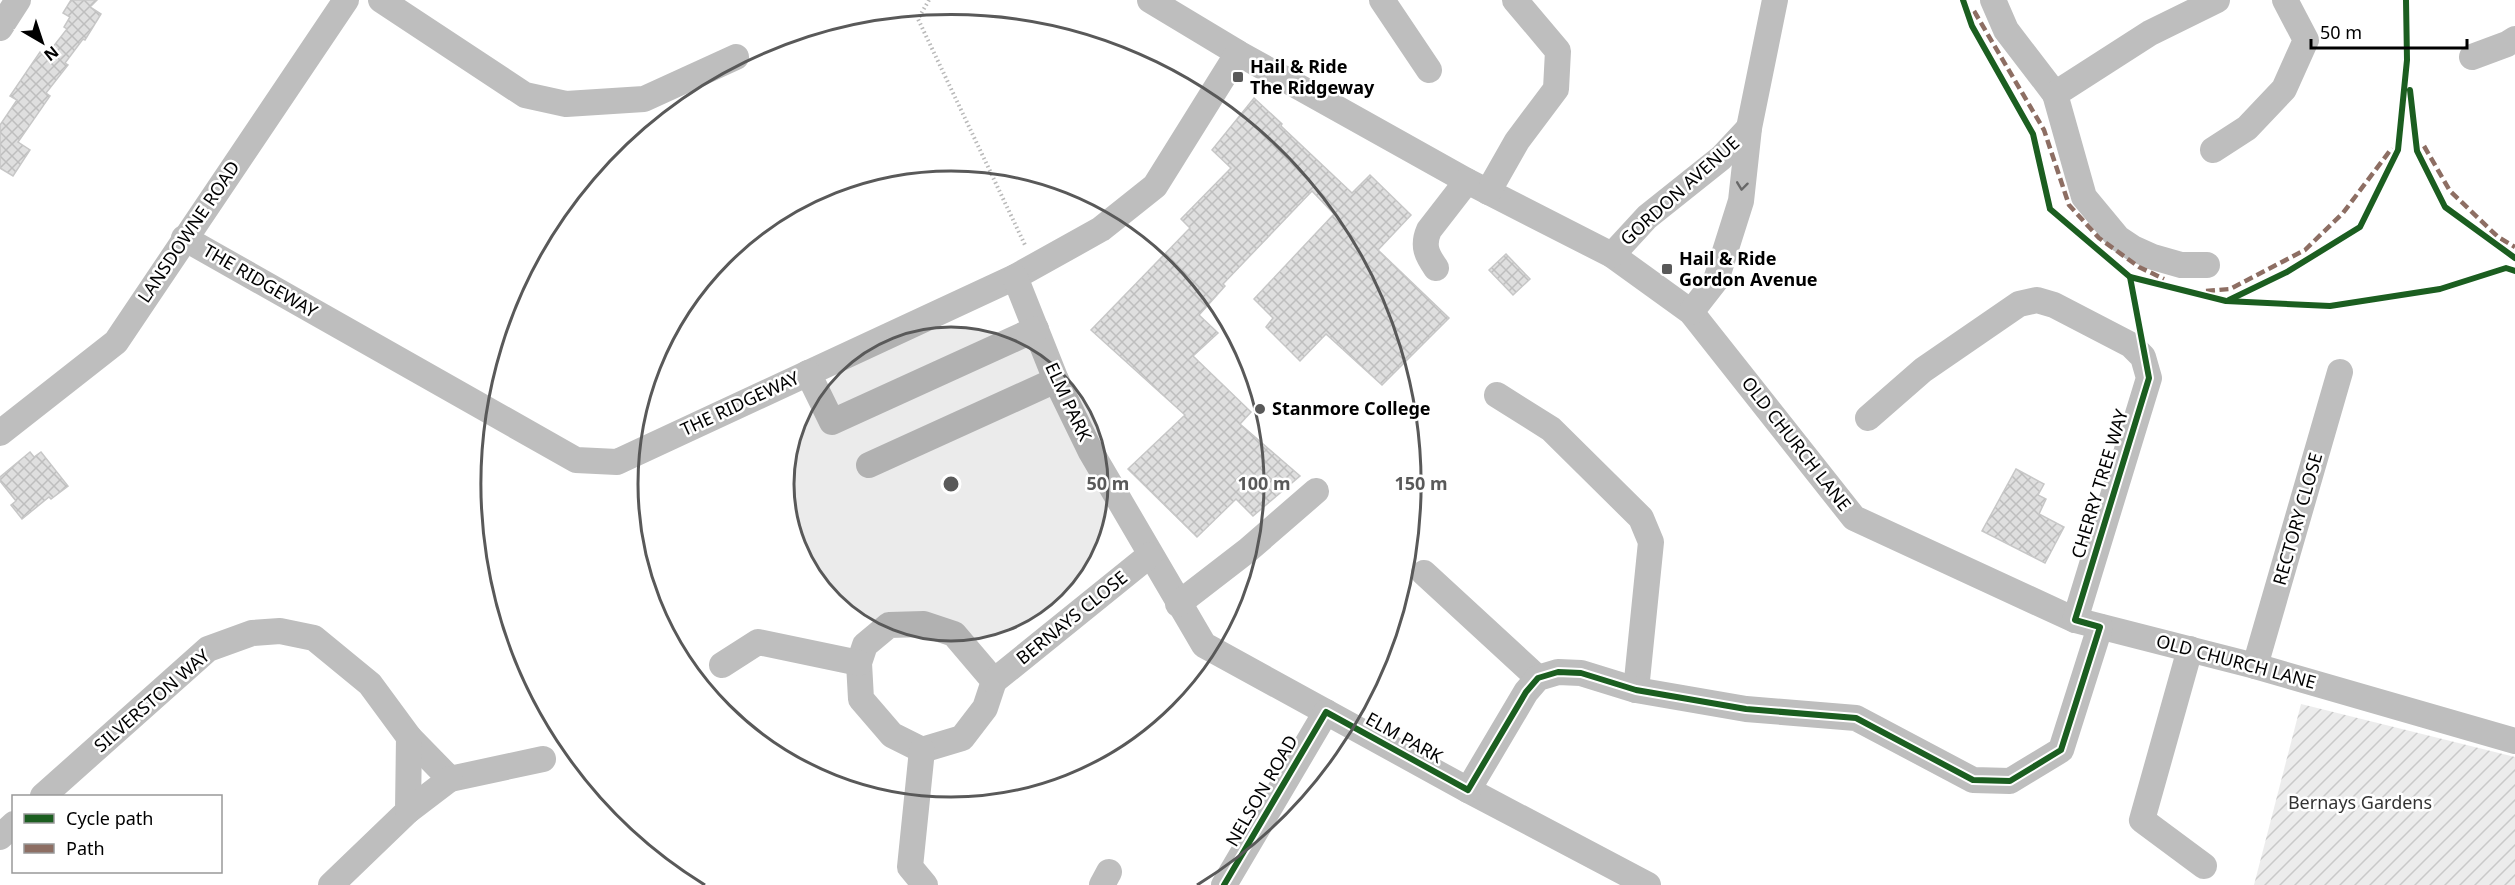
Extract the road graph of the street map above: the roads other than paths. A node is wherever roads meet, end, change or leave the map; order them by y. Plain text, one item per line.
1 (18, 0) edge
2 (346, 0) edge
3 (381, 0) edge
4 (1150, 0) edge
5 (1382, 0) edge
6 (1515, 0) edge
7 (1775, 0) edge
8 (1993, 0) edge
9 (2217, 0) edge
10 (2285, 0) edge
11 (0, 28) edge
12 (2512, 46) edge
13 (1238, 53) junction
14 (736, 57) dead end
15 (2472, 57) dead end
16 (1429, 70) dead end
17 (2055, 94) junction
18 (1749, 128) junction
19 (2213, 150) dead end
20 (1477, 186) junction
21 (184, 238) junction
22 (1612, 255) junction
23 (2207, 265) dead end
24 (1436, 268) dead end
25 (1025, 271) junction
26 (1691, 312) junction
27 (1036, 329) junction
28 (2340, 372) dead end
29 (808, 373) junction
30 (1056, 380) junction
31 (1497, 395) dead end
32 (1868, 418) dead end
33 (0, 433) edge
34 (869, 465) dead end
35 (1316, 491) dead end
36 (1150, 555) junction
37 (1424, 573) dead end
38 (1178, 604) junction
39 (2074, 620) junction
40 (2100, 627) junction
41 (2190, 649) junction
42 (859, 663) junction
43 (722, 665) dead end
44 (2255, 666) junction
45 (1538, 678) junction
46 (994, 681) junction
47 (1636, 690) junction
48 (1326, 712) junction
49 (409, 737) junction
50 (2515, 741) edge
51 (922, 750) junction
52 (543, 759) dead end
53 (450, 779) junction
54 (1468, 790) junction
55 (44, 795) edge
56 (408, 812) junction
57 (12, 826) edge
58 (0, 837) edge
59 (2204, 866) dead end
60 (331, 885) edge
61 (925, 885) edge
62 (1224, 885) edge
63 (1648, 885) edge

1 - 11 street
2 - 21 street, LANSDOWNE ROAD
3 - 14 street
4 - 13 street, OLD CHURCH LANE
5 - 16 street
6 - 20 street
7 - 18 street, GORDON AVENUE
8 - 17 street
9 - 17 street
10 - 19 street
12 - 15 street
13 - 20 street, OLD CHURCH LANE
13 - 25 street, THE RIDGEWAY
17 - 23 street
18 - 22 street, GORDON AVENUE
18 -> 26 street, GORDON AVENUE
20 - 22 street, OLD CHURCH LANE
20 - 24 street
21 - 29 street, THE RIDGEWAY
21 - 33 street, LANSDOWNE ROAD
22 - 26 street, OLD CHURCH LANE
25 - 27 street, ELM PARK
25 - 29 street, THE RIDGEWAY
26 - 39 street, OLD CHURCH LANE
27 - 29 street
27 - 30 street, ELM PARK
28 - 44 street, RECTORY CLOSE
30 - 34 street
30 - 36 street, ELM PARK
31 - 47 street
32 - 39 street, CHERRY TREE WAY
35 - 38 street
36 - 38 street, ELM PARK
36 - 46 street, BERNAYS CLOSE
37 - 45 street
38 - 48 street, ELM PARK
39 - 40 street, OLD CHURCH LANE
40 - 41 street, OLD CHURCH LANE
40 - 47 street
41 - 44 street, OLD CHURCH LANE
41 - 59 street
42 - 43 street
42 - 46 street
42 - 51 street
44 - 50 street, OLD CHURCH LANE
45 - 47 street
45 - 54 street
46 - 51 street
48 - 54 street, ELM PARK
48 - 62 street, NELSON ROAD
49 - 53 street, SILVERSTON WAY
49 - 55 street, SILVERSTON WAY
49 - 56 street
51 - 61 street
52 - 53 street
53 - 56 street
54 - 63 street, ELM PARK
56 - 60 street
57 - 58 street

